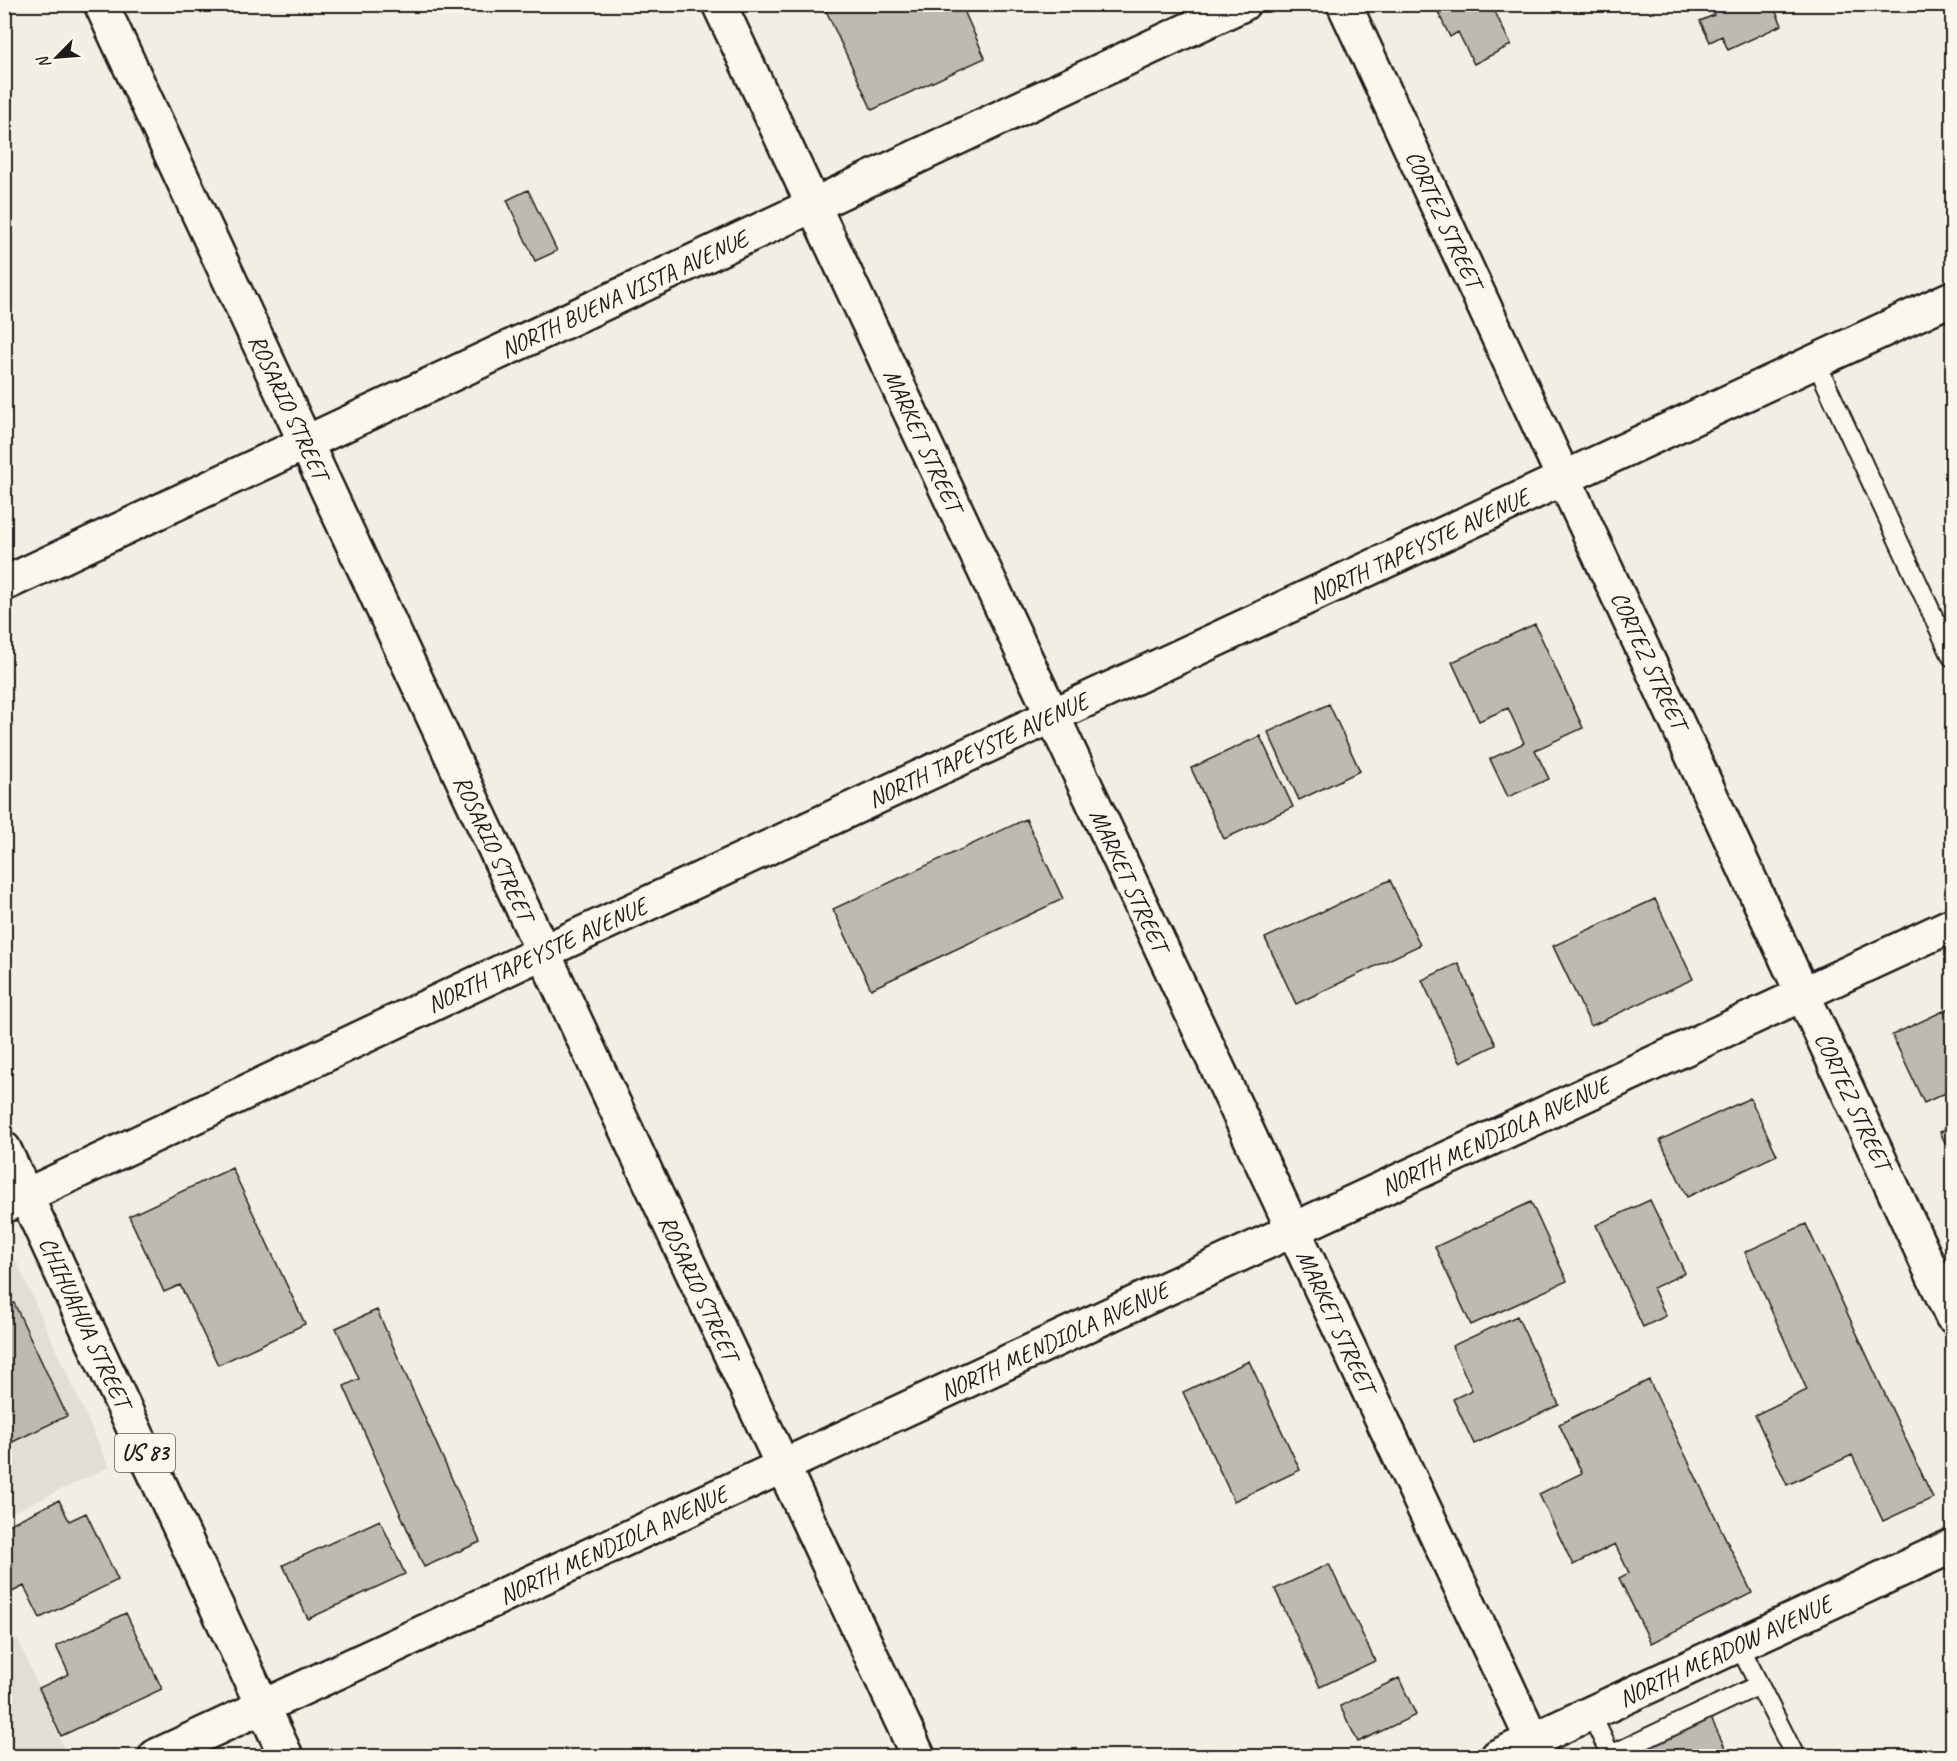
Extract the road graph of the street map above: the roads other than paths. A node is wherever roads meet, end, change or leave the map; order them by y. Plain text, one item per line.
1 (101, 4) edge
2 (718, 4) edge
3 (1244, 4) edge
4 (1344, 4) edge
5 (813, 206) junction
6 (1953, 298) edge
7 (1816, 362) junction
8 (305, 443) junction
9 (1564, 478) junction
10 (4, 584) edge
11 (1953, 657) edge
12 (1052, 716) junction
13 (1953, 925) edge
14 (543, 952) junction
15 (1804, 994) junction
16 (4, 1149) edge
17 (15, 1201) edge
18 (1293, 1230) junction
19 (1953, 1316) edge
20 (782, 1466) junction
21 (1953, 1546) edge
22 (1739, 1645) junction
23 (1759, 1685) junction
24 (263, 1707) junction
25 (1591, 1714) junction
26 (1536, 1749) edge
27 (156, 1756) edge
28 (286, 1756) edge
29 (918, 1756) edge
30 (1498, 1756) edge
31 (1611, 1756) edge
32 (1793, 1756) edge

1 - 8 street, ROSARIO STREET
2 - 5 street, MARKET STREET
3 - 5 street, NORTH BUENA VISTA AVENUE
4 - 9 street, CORTEZ STREET
5 - 8 street, NORTH BUENA VISTA AVENUE
5 - 12 street, MARKET STREET
6 - 7 street, NORTH TAPEYSTE AVENUE
7 - 9 street, NORTH TAPEYSTE AVENUE
7 - 11 lane
8 - 10 street, NORTH BUENA VISTA AVENUE
8 - 14 street, ROSARIO STREET
9 - 12 street, NORTH TAPEYSTE AVENUE
9 - 15 street, CORTEZ STREET
12 - 14 street, NORTH TAPEYSTE AVENUE
12 - 18 street, MARKET STREET
13 - 15 street, NORTH MENDIOLA AVENUE
14 - 17 street, NORTH TAPEYSTE AVENUE
14 - 20 street, ROSARIO STREET
15 - 18 street, NORTH MENDIOLA AVENUE
15 - 19 street, CORTEZ STREET
16 - 17 street, CHIHUAHUA STREET / US 83
17 - 24 street, CHIHUAHUA STREET / US 83
18 - 20 street, NORTH MENDIOLA AVENUE
18 - 26 street, MARKET STREET
20 - 24 street, NORTH MENDIOLA AVENUE
20 - 29 street, ROSARIO STREET
21 - 22 street, NORTH MEADOW AVENUE
22 - 23 lane
22 - 25 street, NORTH MEADOW AVENUE
23 - 31 lane
23 - 32 lane
24 - 27 street, NORTH MENDIOLA AVENUE
24 - 28 street, CHIHUAHUA STREET / US 83
25 - 26 street, NORTH MEADOW AVENUE
25 - 31 lane
26 - 30 street, NORTH MEADOW AVENUE

